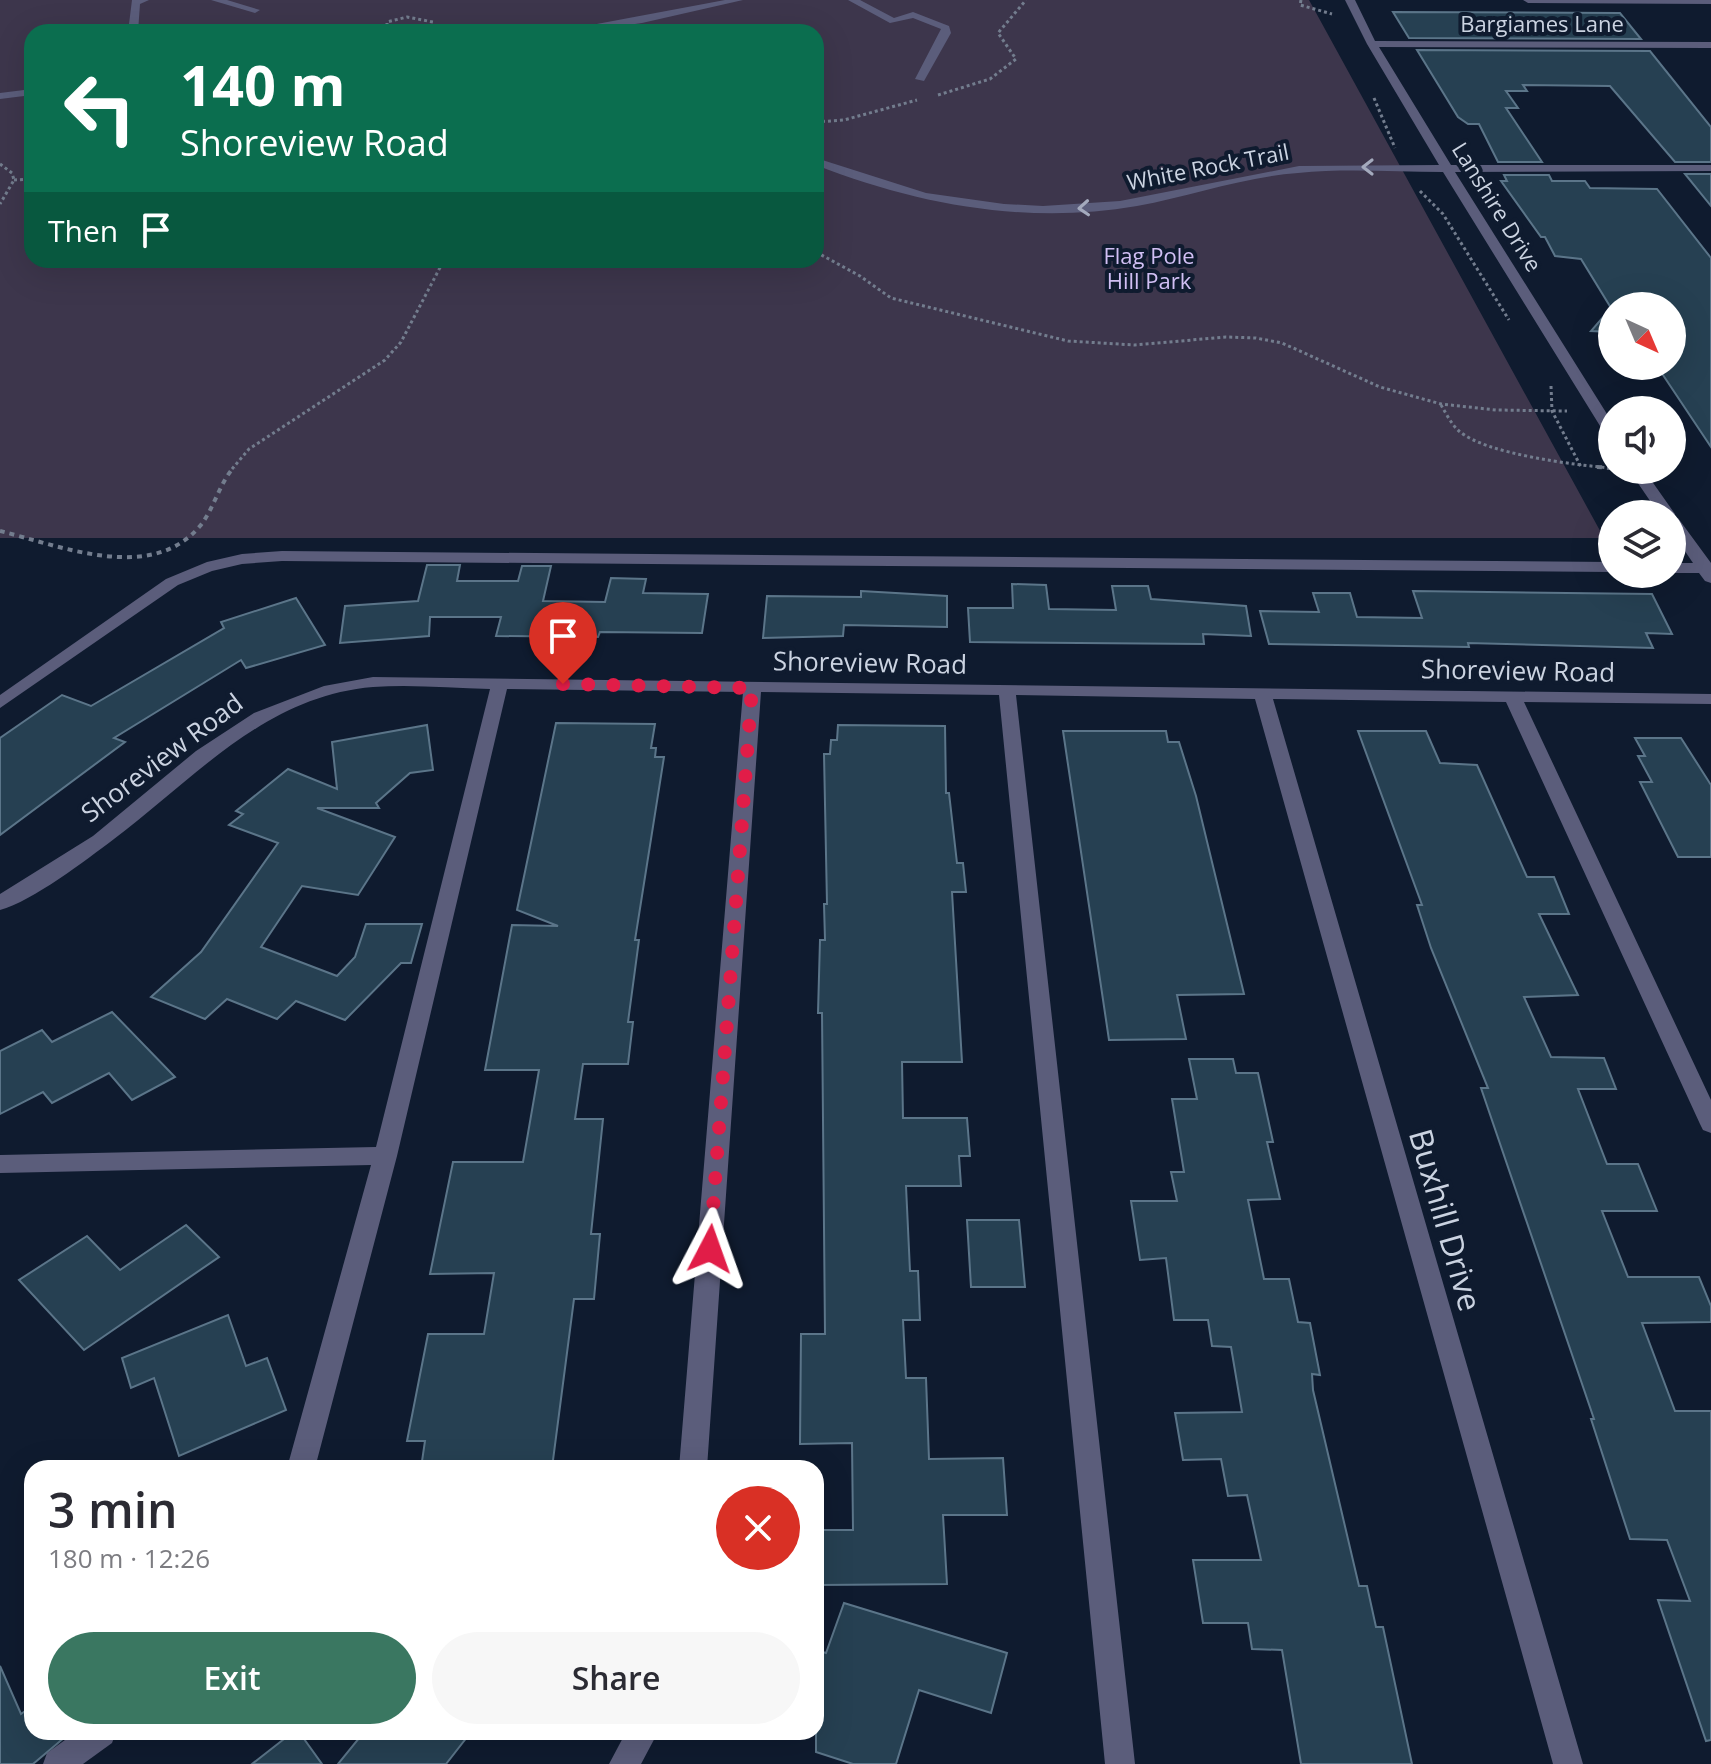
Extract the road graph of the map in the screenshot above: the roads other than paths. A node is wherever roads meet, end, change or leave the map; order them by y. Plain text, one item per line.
1 (144, 0) edge
2 (216, 0) edge
3 (738, 0) edge
4 (853, 0) edge
5 (1350, 0) edge
6 (1528, 0) edge
7 (1659, 0) edge
8 (1711, 1) edge
9 (255, 10) dead end
10 (134, 24) edge
11 (618, 24) edge
12 (1372, 44) junction
13 (1711, 45) edge
14 (920, 79) dead end
15 (24, 93) edge
16 (0, 96) edge
17 (824, 164) edge
18 (1446, 167) junction
19 (1711, 168) edge
20 (1598, 414) edge
21 (1686, 540) edge
22 (1598, 567) edge
23 (1686, 569) edge
24 (1709, 571) edge
25 (500, 682) junction
26 (752, 688) junction
27 (1007, 690) junction
28 (1262, 693) junction
29 (1513, 698) junction
30 (1711, 699) edge
31 (0, 703) edge
32 (0, 903) edge
33 (1711, 1124) edge
34 (385, 1156) junction
35 (0, 1164) edge
36 (303, 1460) edge
37 (694, 1460) edge
38 (90, 1740) edge
39 (638, 1740) edge
40 (58, 1764) edge
41 (624, 1764) edge
42 (1120, 1764) edge
43 (1568, 1764) edge

1 - 10 street
2 - 9 street
3 - 11 street
4 - 14 street
5 - 12 street, Lanshire Drive
6 - 7 street
7 - 8 street
12 - 13 street, Bargiames Lane
12 - 18 street, Lanshire Drive
15 - 16 street
18 -> 17 street, White Rock Trail
18 - 19 street, White Rock Trail
18 - 20 street, Lanshire Drive
21 - 24 street
22 - 31 street
23 - 24 street
25 - 26 street, Shoreview Road
25 - 32 street, Shoreview Road
25 - 34 street
26 - 27 street, Shoreview Road
26 - 37 street
27 - 28 street, Shoreview Road
27 - 42 street
28 - 29 street, Shoreview Road
28 - 43 street, Buxhill Drive
29 - 30 street, Shoreview Road
29 - 33 street
34 - 35 street
34 - 36 street
38 - 40 street
39 - 41 street

